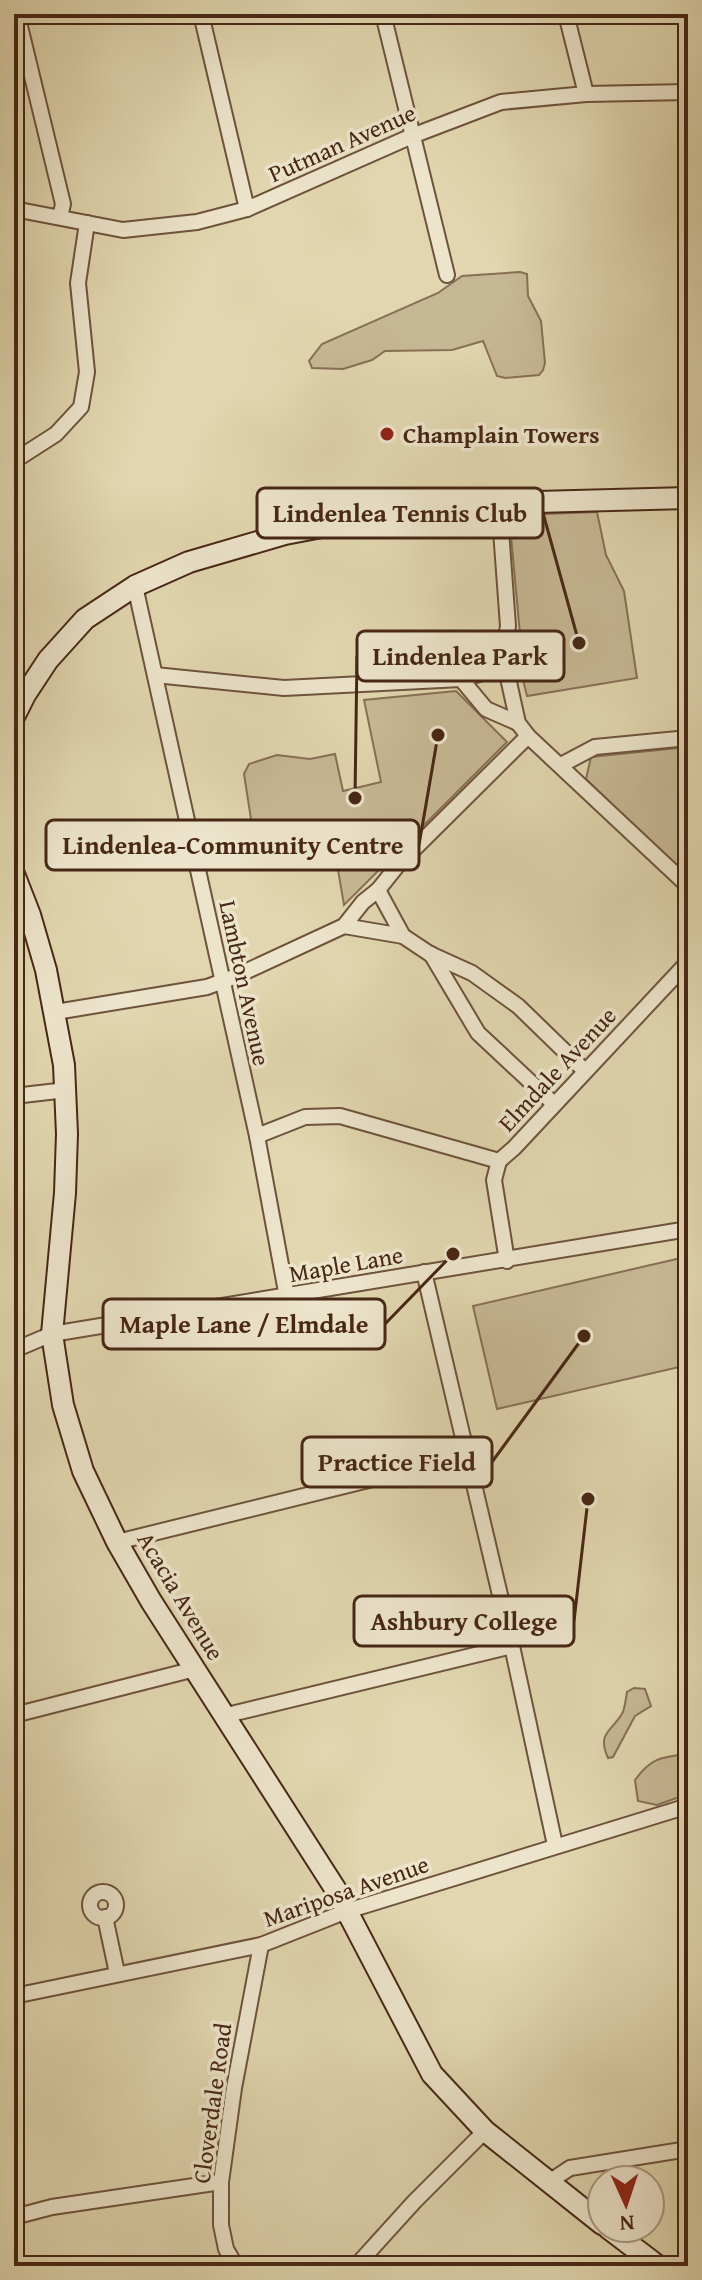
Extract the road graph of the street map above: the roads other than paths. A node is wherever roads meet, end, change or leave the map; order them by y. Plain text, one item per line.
1 (17, 14) edge
2 (201, 14) edge
3 (383, 14) edge
4 (566, 14) edge
5 (688, 92) edge
6 (586, 94) junction
7 (412, 136) junction
8 (14, 209) edge
9 (247, 209) junction
10 (60, 217) junction
11 (87, 223) junction
12 (447, 275) dead end
13 (14, 461) edge
14 (688, 498) edge
15 (499, 503) junction
16 (135, 586) junction
17 (503, 655) junction
18 (155, 675) junction
19 (461, 679) junction
20 (14, 717) edge
21 (518, 723) junction
22 (528, 736) junction
23 (688, 738) edge
24 (561, 765) junction
25 (17, 886) edge
26 (688, 886) edge
27 (378, 890) junction
28 (344, 926) junction
29 (403, 936) junction
30 (430, 954) junction
31 (688, 962) edge
32 (222, 980) junction
33 (56, 1012) junction
34 (585, 1071) junction
35 (66, 1090) junction
36 (14, 1096) edge
37 (554, 1104) junction
38 (257, 1136) junction
39 (499, 1161) junction
40 (688, 1229) edge
41 (507, 1261) junction
42 (424, 1272) junction
43 (287, 1297) junction
44 (52, 1334) junction
45 (14, 1350) edge
46 (466, 1456) junction
47 (117, 1542) junction
48 (512, 1646) junction
49 (195, 1669) junction
50 (14, 1715) edge
51 (223, 1716) junction
52 (688, 1806) edge
53 (555, 1845) junction
54 (347, 1911) junction
55 (105, 1917) dead end
56 (261, 1945) junction
57 (117, 1973) junction
58 (14, 1996) edge
59 (485, 2131) junction
60 (688, 2149) edge
61 (221, 2182) junction
62 (549, 2182) junction
63 (586, 2211) edge
64 (14, 2217) edge
65 (629, 2244) edge
66 (236, 2266) edge
67 (356, 2266) edge
68 (658, 2266) edge

1 - 10 street
2 - 9 street
3 - 7 street
4 - 6 street
5 - 6 street, Putman Avenue
6 - 7 street, Putman Avenue
7 - 9 street, Putman Avenue
7 - 12 street
8 - 10 street, Putman Avenue
9 - 11 street, Putman Avenue
10 - 11 street, Putman Avenue
11 - 13 street
14 - 15 street
15 - 16 street
15 - 17 street
16 - 18 street, Lambton Avenue
16 - 20 street
17 - 19 street
17 - 21 street
18 - 19 street
18 - 32 street, Lambton Avenue
19 - 21 street
21 - 22 street
22 - 24 street
22 - 27 street
23 - 24 street
24 - 26 street
25 - 33 street, Acacia Avenue
27 - 28 street
27 - 29 street
28 - 29 street
28 - 32 street
29 - 30 street
30 - 34 street
30 - 37 street
31 - 34 street, Elmdale Avenue
32 - 33 street
32 - 38 street, Lambton Avenue
33 - 35 street, Acacia Avenue
34 - 37 street, Elmdale Avenue
35 - 36 street
35 - 44 street, Acacia Avenue
37 - 39 street, Elmdale Avenue
38 - 39 street, Elmdale Avenue
38 - 43 street, Lambton Avenue
39 - 41 street
40 - 41 street, Maple Lane
41 - 42 street, Maple Lane
42 - 43 street, Maple Lane
42 - 46 street
43 - 44 street, Maple Lane
44 - 45 street, Maple Lane
44 - 47 street, Acacia Avenue
46 - 47 street
46 - 48 street
47 - 49 street, Acacia Avenue
48 - 51 street
48 - 53 street
49 - 50 street
49 - 51 street, Acacia Avenue
51 - 54 street, Acacia Avenue
52 - 53 street, Mariposa Avenue
53 - 54 street, Mariposa Avenue
54 - 56 street, Mariposa Avenue
54 - 59 street, Acacia Avenue
55 - 57 street
56 - 57 street, Mariposa Avenue
56 - 61 street, Cloverdale Road
57 - 58 street, Mariposa Avenue
59 - 62 street, Acacia Avenue
59 - 67 street
60 - 62 street
61 - 64 street
61 - 66 street, Cloverdale Road
62 - 63 street, Acacia Avenue
65 - 68 street

